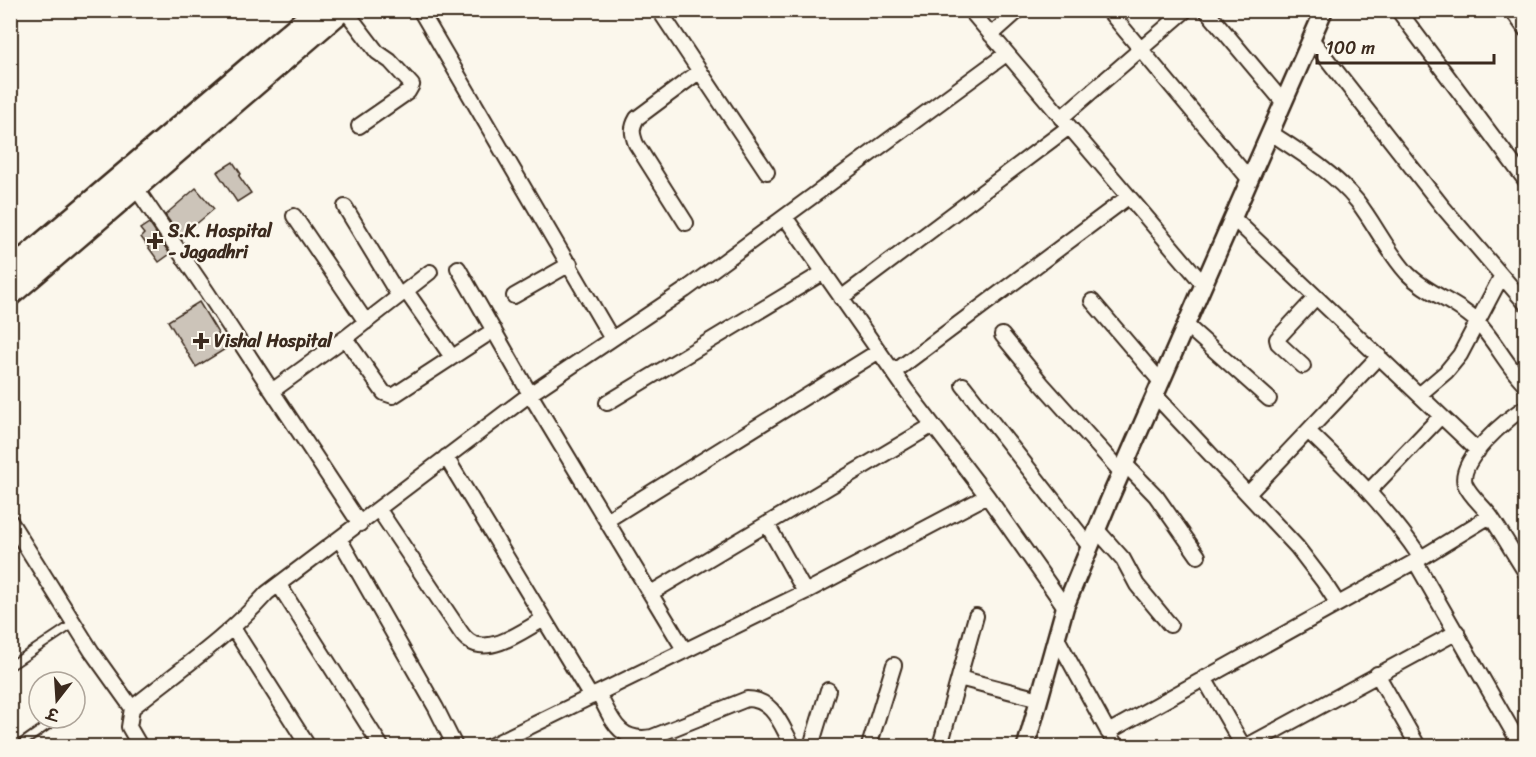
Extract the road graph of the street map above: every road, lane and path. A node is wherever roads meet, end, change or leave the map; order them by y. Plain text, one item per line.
1 (420, 10) edge
2 (659, 10) edge
3 (970, 10) edge
4 (1019, 10) edge
5 (1108, 10) edge
6 (1186, 10) edge
7 (1206, 10) edge
8 (1324, 10) edge
9 (1398, 10) edge
10 (1512, 10) edge
11 (330, 13) edge
12 (1526, 30) edge
13 (991, 35) junction
14 (1312, 40) junction
15 (1141, 50) junction
16 (1006, 54) junction
17 (700, 71) junction
18 (1284, 103) junction
19 (1065, 123) junction
20 (359, 126) dead end
21 (1271, 132) junction
22 (767, 172) dead end
23 (1250, 180) junction
24 (1526, 181) edge
25 (136, 188) junction
26 (1128, 197) junction
27 (345, 207) dead end
28 (294, 216) dead end
29 (785, 217) junction
30 (1233, 218) junction
31 (686, 223) dead end
32 (570, 264) junction
33 (458, 268) dead end
34 (10, 271) edge
35 (430, 272) dead end
36 (824, 272) junction
37 (1501, 277) junction
38 (1204, 285) junction
39 (402, 293) junction
40 (10, 296) edge
41 (514, 296) dead end
42 (1316, 297) junction
43 (841, 298) junction
44 (1092, 301) dead end
45 (1526, 304) edge
46 (366, 322) junction
47 (1478, 324) junction
48 (1186, 325) junction
49 (494, 330) junction
50 (1002, 335) dead end
51 (345, 338) junction
52 (612, 339) junction
53 (879, 351) junction
54 (1379, 356) junction
55 (452, 357) junction
56 (1303, 366) dead end
57 (894, 372) junction
58 (1526, 385) edge
59 (963, 386) dead end
60 (1158, 388) junction
61 (272, 391) junction
62 (530, 394) junction
63 (1419, 395) junction
64 (1269, 399) dead end
65 (607, 403) dead end
66 (1526, 407) edge
67 (1442, 416) junction
68 (933, 425) junction
69 (1308, 431) junction
70 (1478, 451) junction
71 (446, 457) junction
72 (1123, 468) junction
73 (1369, 491) junction
74 (1248, 494) junction
75 (987, 496) junction
76 (379, 510) junction
77 (1490, 516) junction
78 (607, 520) junction
79 (10, 521) edge
80 (360, 524) junction
81 (767, 524) junction
82 (1097, 530) junction
83 (340, 540) junction
84 (1090, 547) junction
85 (1198, 556) dead end
86 (1418, 560) junction
87 (1526, 573) edge
88 (279, 585) junction
89 (805, 592) junction
90 (651, 593) junction
91 (1338, 604) junction
92 (1065, 607) junction
93 (976, 616) dead end
94 (544, 619) junction
95 (73, 624) junction
96 (1170, 625) dead end
97 (233, 628) junction
98 (1457, 632) junction
99 (1057, 638) junction
100 (685, 651) junction
101 (894, 665) dead end
102 (10, 666) edge
103 (1377, 674) junction
104 (959, 678) junction
105 (1204, 678) junction
106 (828, 690) dead end
107 (595, 695) junction
108 (1039, 699) junction
109 (132, 708) junction
110 (41, 730) edge
111 (1108, 732) junction
112 (790, 746) edge
113 (18, 747) edge
114 (140, 747) edge
115 (308, 747) edge
116 (381, 747) edge
117 (455, 747) edge
118 (490, 747) edge
119 (811, 747) edge
120 (869, 747) edge
121 (940, 747) edge
122 (1026, 747) edge
123 (1116, 747) edge
124 (1242, 747) edge
125 (1247, 747) edge
126 (1418, 747) edge
127 (1521, 747) edge

1 - 32 street
2 - 17 street
3 - 13 street
4 - 13 street
5 - 15 street
6 - 15 street
7 - 18 street
8 - 14 street
9 - 24 street
10 - 12 street
11 - 20 street
11 - 25 main road
11 - 34 main road
13 - 16 street
14 - 18 street
14 - 37 street
15 - 19 street
15 - 23 street
16 - 19 street
16 - 29 street
17 - 22 street
17 - 31 street
18 - 21 street
19 - 26 street
19 - 43 street
21 - 23 street
21 - 47 street
23 - 30 street
25 - 40 main road
25 - 61 street
26 - 38 street
26 - 57 street
27 - 39 street
28 - 46 street
29 - 36 street
29 - 52 street
30 - 38 street
30 - 42 street
32 - 41 street
32 - 52 street
33 - 49 street
35 - 39 street
36 - 43 street
36 - 65 street
37 - 45 street
37 - 47 street
38 - 48 street
39 - 46 street
39 - 55 street
42 - 54 street
42 - 56 street
43 - 53 street
44 - 60 street
46 - 51 street
47 - 58 street
47 - 63 street
48 - 60 street
48 - 64 street
49 - 55 street
49 - 62 street
50 - 72 street
51 - 55 street
51 - 61 street
52 - 62 street
53 - 57 street
53 - 78 street
54 - 63 street
54 - 69 street
57 - 68 street
59 - 84 street
60 - 72 street
60 - 74 street
61 - 80 street
62 - 71 street
62 - 78 street
63 - 67 street
66 - 70 street
67 - 70 street
67 - 73 street
68 - 75 street
68 - 81 street
69 - 73 street
69 - 74 street
70 - 77 street
71 - 76 street
71 - 94 street
72 - 82 street
72 - 85 street
73 - 86 street
74 - 91 street
75 - 89 street
75 - 92 street
76 - 80 street
76 - 94 street
77 - 86 street
77 - 87 street
78 - 90 street
79 - 95 street
80 - 83 street
81 - 89 street
81 - 90 street
82 - 84 street
82 - 96 street
83 - 88 street
83 - 117 street
84 - 92 street
86 - 91 street
86 - 98 street
88 - 97 street
88 - 116 street
89 - 100 street
90 - 100 street
91 - 105 street
92 - 99 street
93 - 104 street
94 - 107 street
95 - 102 lane
95 - 109 street
97 - 109 street
97 - 115 street
98 - 103 street
98 - 127 street
99 - 108 street
99 - 111 street
100 - 107 street
101 - 120 street
103 - 125 street
103 - 126 street
104 - 108 street
104 - 121 street
105 - 111 street
105 - 124 street
106 - 119 street
107 - 112 street
107 - 118 street
108 - 122 street
109 - 114 street
110 - 113 lane
111 - 123 street

